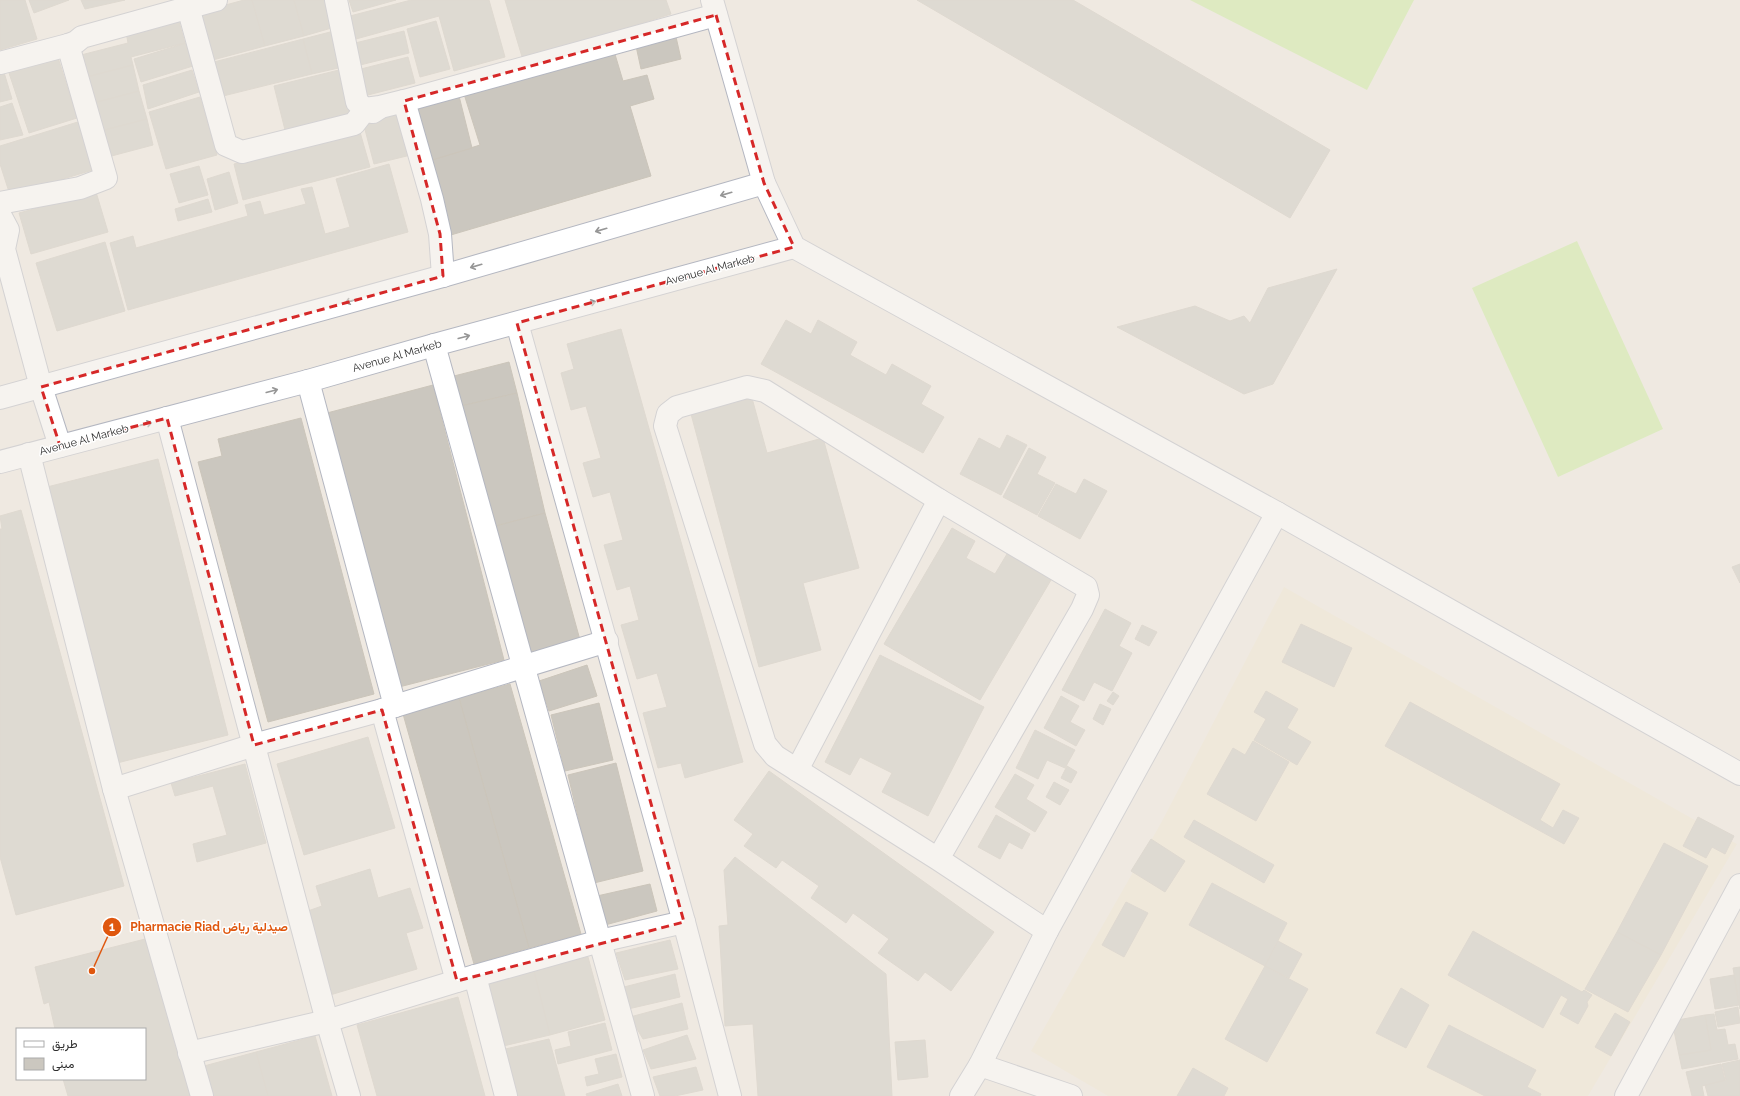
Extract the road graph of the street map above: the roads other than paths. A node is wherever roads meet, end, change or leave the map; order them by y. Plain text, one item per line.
1 (216, 0) edge
2 (336, 0) edge
3 (188, 7) junction
4 (714, 7) edge
5 (145, 9) edge
6 (68, 45) junction
7 (0, 63) edge
8 (404, 101) junction
9 (380, 107) junction
10 (764, 183) junction
11 (0, 203) edge
12 (0, 215) edge
13 (794, 247) junction
14 (443, 276) junction
15 (517, 323) junction
16 (434, 345) junction
17 (308, 381) junction
18 (41, 387) junction
19 (0, 398) edge
20 (168, 418) junction
21 (60, 446) junction
22 (29, 454) junction
23 (0, 462) edge
24 (939, 500) junction
25 (1277, 513) junction
26 (607, 641) junction
27 (524, 668) junction
28 (388, 708) junction
29 (254, 745) junction
30 (797, 770) junction
31 (1740, 774) edge
32 (114, 789) junction
33 (938, 859) junction
34 (1740, 886) edge
35 (684, 922) junction
36 (1047, 931) junction
37 (600, 941) junction
38 (466, 979) junction
39 (327, 1021) junction
40 (189, 1053) junction
41 (980, 1065) junction
42 (202, 1096) edge
43 (349, 1096) edge
44 (506, 1096) edge
45 (643, 1096) edge
46 (730, 1096) edge
47 (961, 1096) edge
48 (1071, 1096) edge
49 (1626, 1096) edge

1 - 3 street
2 - 9 street
3 - 5 street
3 - 9 street
4 - 8 street
4 - 10 street
5 - 6 street
6 - 7 street
6 - 11 street
8 - 9 street
8 - 14 street
10 - 13 street
10 -> 14 street
12 - 18 street
15 -> 13 street, Avenue Al Markeb
13 - 25 street
14 -> 18 street
16 -> 15 street, Avenue Al Markeb
15 - 26 street
16 - 17 street, Avenue Al Markeb
16 - 27 street
20 -> 17 street, Avenue Al Markeb
17 - 28 street
18 - 19 street
18 - 21 street
21 -> 20 street, Avenue Al Markeb
20 - 29 street
21 - 22 street, Avenue Al Markeb
22 - 23 street, Avenue Al Markeb
22 - 32 street
24 - 30 street
24 - 30 street
24 - 33 street
25 - 31 street
25 - 36 street
26 - 27 street
26 - 35 street
27 - 28 street
27 - 37 street
28 - 29 street
28 - 38 street
29 - 32 street
29 - 39 street
30 - 33 street
32 - 40 street
33 - 36 street
34 - 49 street
35 - 37 street
35 - 46 street
36 - 41 street
37 - 38 street
37 - 45 street
38 - 39 street
38 - 44 street
39 - 40 street
39 - 43 street
40 - 42 street
41 - 47 street
41 - 48 street

